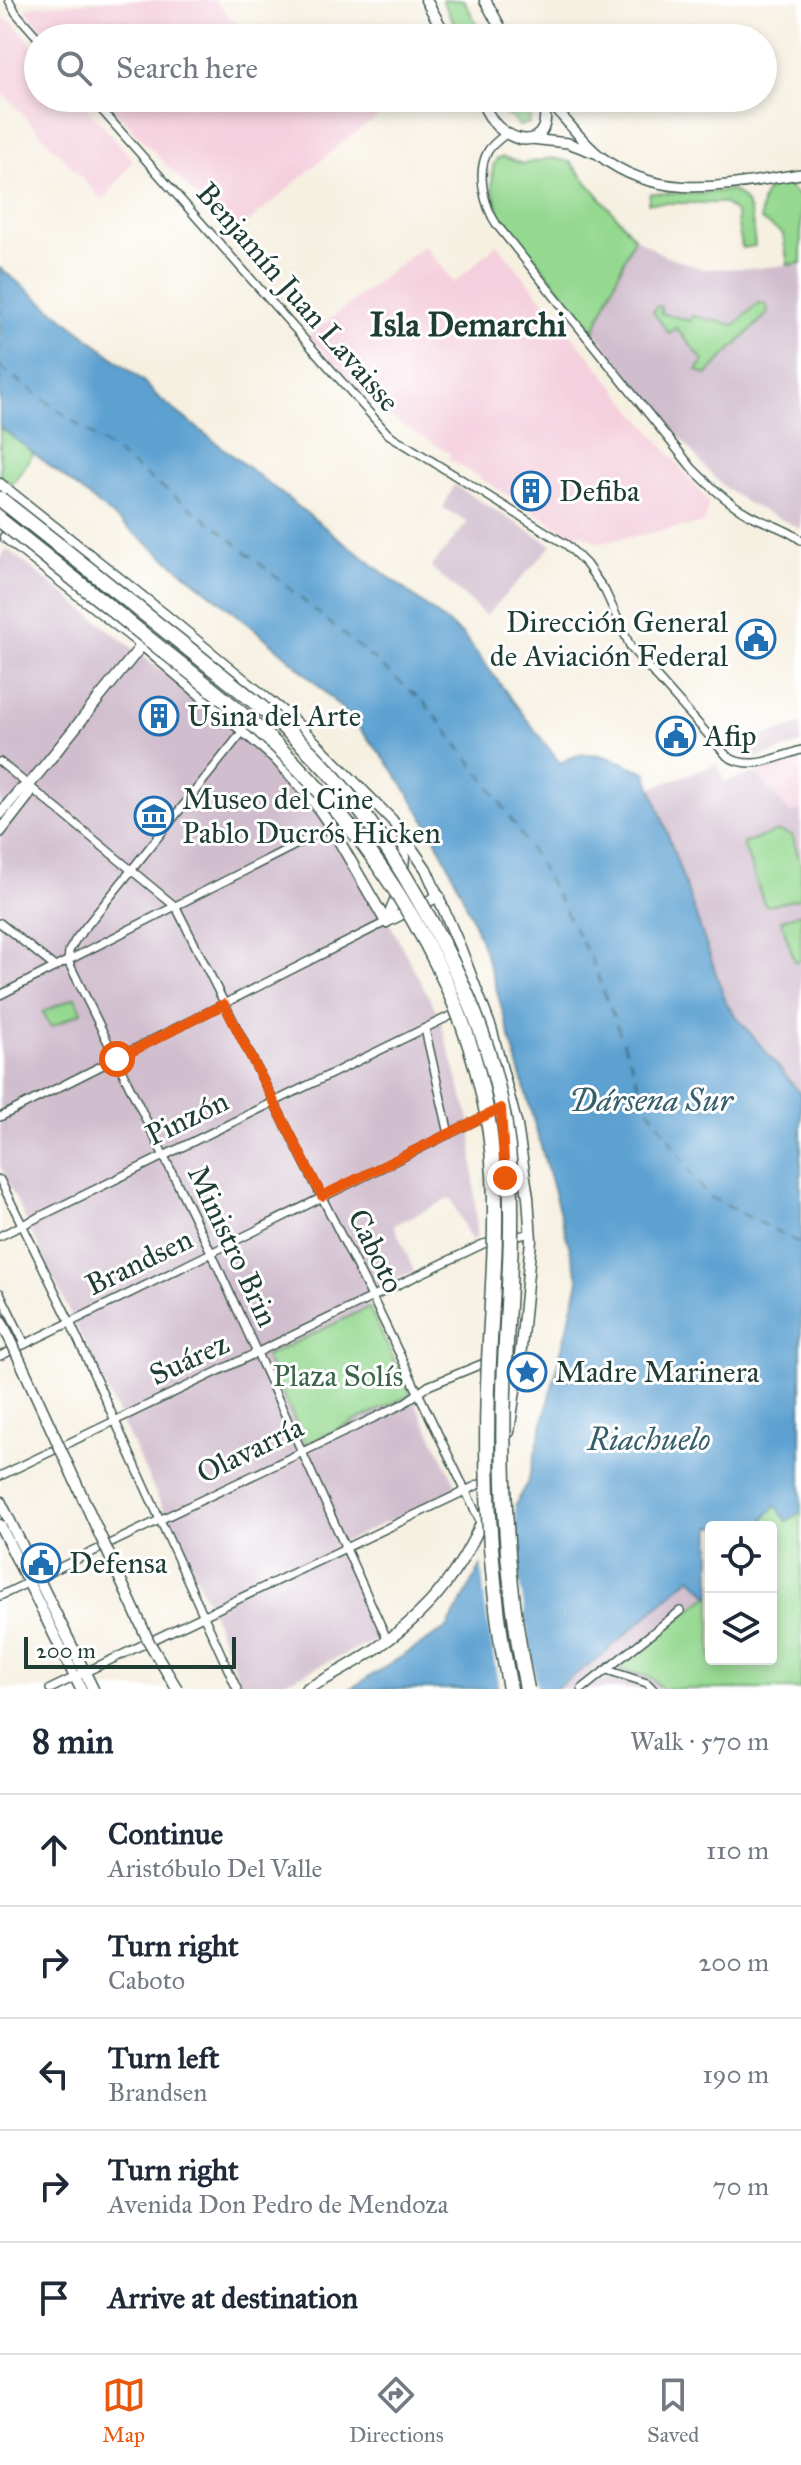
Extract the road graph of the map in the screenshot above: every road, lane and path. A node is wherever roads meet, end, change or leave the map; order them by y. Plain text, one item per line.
1 (9, 0) edge
2 (426, 0) edge
3 (485, 0) edge
4 (26, 24) edge
5 (439, 24) edge
6 (498, 24) edge
7 (103, 112) edge
8 (487, 112) edge
9 (545, 112) edge
10 (558, 112) edge
11 (507, 133) junction
12 (531, 139) junction
13 (598, 154) junction
14 (801, 174) edge
15 (0, 484) edge
16 (0, 499) edge
17 (0, 520) edge
18 (2, 535) edge
19 (801, 540) edge
20 (50, 560) junction
21 (142, 645) junction
22 (244, 730) junction
23 (801, 750) edge
24 (0, 762) edge
25 (29, 785) junction
26 (376, 803) junction
27 (0, 814) edge
28 (331, 827) junction
29 (0, 832) edge
30 (404, 835) junction
31 (132, 868) junction
32 (439, 896) junction
33 (176, 907) junction
34 (386, 922) junction
35 (0, 923) edge
36 (68, 961) junction
37 (55, 967) junction
38 (0, 995) edge
39 (481, 1000) junction
40 (224, 1004) junction
41 (425, 1029) junction
42 (117, 1059) junction
43 (276, 1102) junction
44 (507, 1106) junction
45 (0, 1117) edge
46 (449, 1134) junction
47 (165, 1156) junction
48 (0, 1180) edge
49 (322, 1196) junction
50 (22, 1225) junction
51 (531, 1233) junction
52 (0, 1236) edge
53 (507, 1237) junction
54 (212, 1254) junction
55 (0, 1293) edge
56 (372, 1297) junction
57 (0, 1319) edge
58 (70, 1322) junction
59 (25, 1344) junction
60 (521, 1348) junction
61 (256, 1354) junction
62 (502, 1355) junction
63 (0, 1356) edge
64 (417, 1394) junction
65 (114, 1421) junction
66 (302, 1451) junction
67 (499, 1475) junction
68 (0, 1476) edge
69 (465, 1491) junction
70 (0, 1501) edge
71 (160, 1519) junction
72 (481, 1523) junction
73 (0, 1525) edge
74 (346, 1549) junction
75 (33, 1580) junction
76 (0, 1596) edge
77 (680, 1611) dead end
78 (204, 1615) junction
79 (388, 1641) junction
80 (607, 1670) junction
81 (79, 1674) junction
82 (50, 1689) edge
83 (81, 1689) edge
84 (93, 1689) edge
85 (177, 1689) edge
86 (237, 1689) edge
87 (306, 1689) edge
88 (510, 1689) edge
89 (527, 1689) edge
90 (582, 1689) edge
91 (653, 1689) edge

1 - 4 street
2 - 5 main road
3 - 6 main road
7 - 23 street, Benjamín Juan Lavaisse
8 - 11 main road
9 - 12 main road
10 - 13 street
11 - 12 main road
11 - 19 street
12 - 13 street
13 - 14 street
15 - 26 main road
16 - 89 highway, bridge
17 - 20 highway, bridge
18 - 20 highway, bridge
18 - 21 main road
20 - 88 highway, bridge
21 - 22 main road
21 - 25 main road
22 - 28 main road
22 - 31 street
24 - 25 street, Caboto
25 - 27 main road
25 - 29 main road
25 - 31 street, Caboto
26 - 28 street
26 - 30 main road
28 - 33 street
28 - 34 main road
30 - 32 main road
30 - 34 main road
31 - 33 street, Caboto
31 - 36 street
32 - 34 main road
32 - 39 main road
33 - 36 street
33 - 40 street, Caboto
34 - 40 street
35 - 37 street
36 - 37 street
36 - 42 street, Ministro Brin
37 - 38 street
39 - 41 street, Pinzón
39 - 44 main road
40 - 42 street
40 - 43 street, Caboto
41 - 43 street, Pinzón
41 - 46 street
42 - 45 street
42 - 47 street, Ministro Brin
43 - 47 street, Pinzón
43 - 49 street, Caboto
44 - 46 street, Brandsen
44 - 51 main road
44 - 53 main road
46 - 49 street, Brandsen
47 - 50 street, Pinzón
47 - 54 street, Ministro Brin
48 - 50 street
49 - 54 street, Brandsen
49 - 56 street, Caboto
50 - 52 street, Pinzón
50 - 58 street
51 - 53 street, Suárez
51 - 60 main road
53 - 56 street, Suárez
53 - 62 main road
54 - 58 street, Brandsen
54 - 61 street, Ministro Brin
55 - 59 street
56 - 61 street, Suárez
56 - 64 street, Caboto
57 - 85 main road, bridge
58 - 59 street, Brandsen
58 - 65 street
59 - 63 street, Brandsen
60 - 62 street, Olavarría
60 - 67 main road
61 - 65 street, Suárez
61 - 66 street, Ministro Brin
62 - 64 street, Olavarría
62 - 67 main road
64 - 66 street, Olavarría
64 - 69 street, Caboto
65 - 68 street, Suárez
65 - 71 street
66 - 71 street, Olavarría
66 - 74 street, Ministro Brin
67 - 69 street
67 - 72 main road
69 - 72 street, Caboto
69 - 74 street
70 - 75 main road
71 - 75 street, Olavarría
71 - 78 street
72 - 79 main road
73 - 75 main road
74 - 78 street
74 - 79 street, Ministro Brin
75 - 76 street, Olavarría
75 - 81 main road
77 - 80 street
78 - 81 street
78 - 86 street
79 - 87 main road
80 - 90 street
80 - 91 street
81 - 82 street
81 - 83 main road
81 - 84 main road

